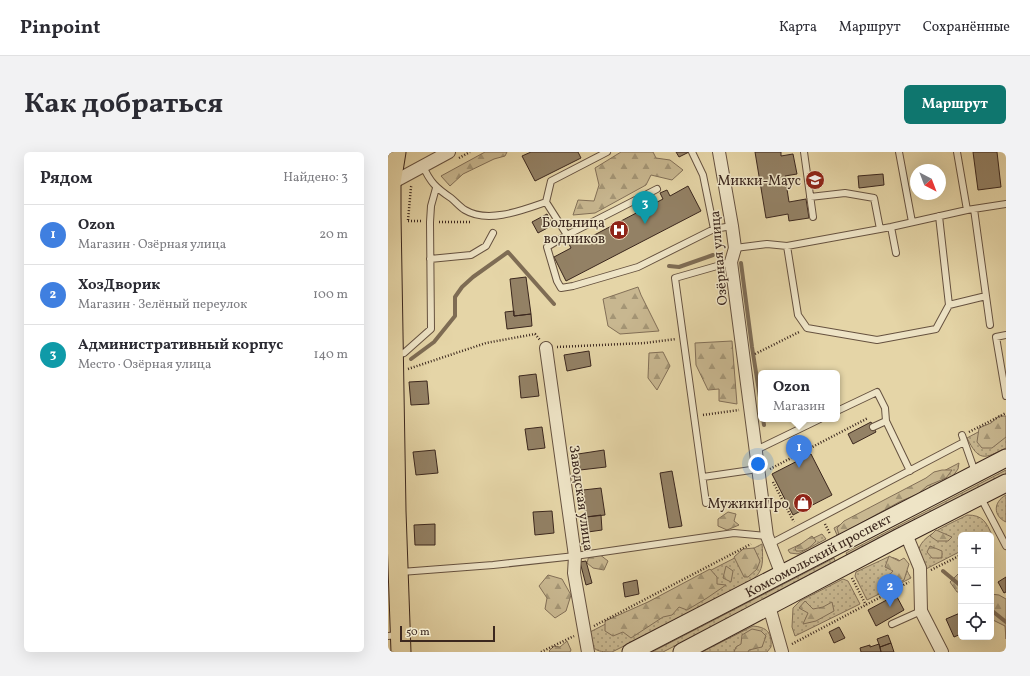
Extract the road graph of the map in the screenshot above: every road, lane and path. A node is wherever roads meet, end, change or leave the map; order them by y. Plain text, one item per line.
1 (396, 152) edge
2 (470, 152) edge
3 (607, 152) edge
4 (692, 152) edge
5 (719, 152) edge
6 (804, 152) edge
7 (899, 152) edge
8 (957, 152) edge
9 (453, 155) edge
10 (425, 170) junction
11 (390, 184) edge
12 (436, 188) junction
13 (657, 189) dead end
14 (810, 197) junction
15 (546, 202) junction
16 (1006, 204) edge
17 (974, 209) junction
18 (967, 210) junction
19 (939, 216) junction
20 (814, 217) dead end
21 (408, 221) dead end
22 (912, 222) junction
23 (732, 226) junction
24 (891, 227) junction
25 (714, 229) junction
26 (880, 229) junction
27 (493, 233) dead end
28 (567, 235) junction
29 (787, 246) junction
30 (735, 248) junction
31 (896, 253) dead end
32 (430, 259) junction
33 (730, 262) junction
34 (986, 296) junction
35 (949, 305) junction
36 (990, 326) dead end
37 (807, 328) junction
38 (1006, 335) edge
39 (546, 348) dead end
40 (755, 354) dead end
41 (393, 355) junction
42 (1006, 396) edge
43 (750, 408) junction
44 (840, 410) edge
45 (391, 417) edge
46 (694, 417) junction
47 (886, 421) junction
48 (814, 422) edge
49 (876, 426) joint
50 (756, 450) junction
51 (1006, 458) edge
52 (391, 462) edge
53 (763, 471) junction
54 (910, 471) junction
55 (976, 473) junction
56 (702, 477) junction
57 (771, 479) dead end
58 (1006, 483) edge
59 (980, 496) junction
60 (706, 503) dead end
61 (392, 511) edge
62 (794, 522) dead end
63 (906, 534) junction
64 (769, 540) junction
65 (1006, 546) edge
66 (575, 556) junction
67 (958, 557) edge
68 (397, 572) junction
69 (782, 575) junction
70 (920, 576) junction
71 (769, 606) junction
72 (921, 611) junction
73 (892, 624) dead end
74 (396, 634) edge
75 (782, 651) edge
76 (588, 652) edge
77 (631, 652) edge
78 (682, 652) edge
79 (942, 652) edge

1 - 11 main road
2 - 9 path
3 - 15 lane
4 - 25 lane
5 - 23 street, Озёрная улица
6 - 14 lane
7 - 22 lane
8 - 18 lane
9 - 10 street
10 - 11 street
10 - 12 lane
10 - 21 path
11 - 41 main road
12 - 15 lane
12 - 32 lane
13 - 28 lane
14 - 20 lane
14 - 26 lane
15 - 28 lane
16 - 17 lane
17 - 18 lane
17 - 34 lane
18 - 19 lane
19 - 22 lane
19 - 35 lane
22 - 24 lane
23 - 25 lane
23 - 30 street, Озёрная улица
24 - 26 lane
24 - 31 lane
25 - 28 lane
26 - 29 lane
27 - 32 lane
29 - 30 lane
29 - 37 lane
30 - 33 street, Озёрная улица
32 - 41 lane
33 - 43 street, Озёрная улица
33 - 46 lane
34 - 35 lane
34 - 36 lane
35 - 37 lane
37 - 40 path
38 - 42 lane
39 - 66 street, Заводская улица
41 - 45 main road
43 - 46 path
43 - 50 street, Озёрная улица
44 - 47 lane
45 - 52 main road
46 - 56 lane
47 - 49 lane
47 - 54 lane
48 - 50 lane
49 - 53 path
50 - 53 street, Озёрная улица
51 - 55 main road, Комсомольский проспект
52 - 61 main road
53 - 56 lane
53 - 64 street, Озёрная улица
54 - 55 lane
54 - 64 lane
55 - 69 main road, Комсомольский проспект
56 - 60 lane
57 - 62 path
58 - 59 main road, Комсомольский проспект
59 - 63 main road, Комсомольский проспект
59 - 65 lane
61 - 68 main road
63 - 70 street
63 - 71 main road, Комсомольский проспект
64 - 66 lane
64 - 69 street, Озёрная улица
66 - 68 lane
66 - 76 street, Заводская улица
67 - 70 path
68 - 74 main road
69 - 77 main road, Комсомольский проспект
70 - 72 street
70 - 75 path
71 - 75 street
71 - 78 main road, Комсомольский проспект
72 - 73 lane
72 - 79 street

